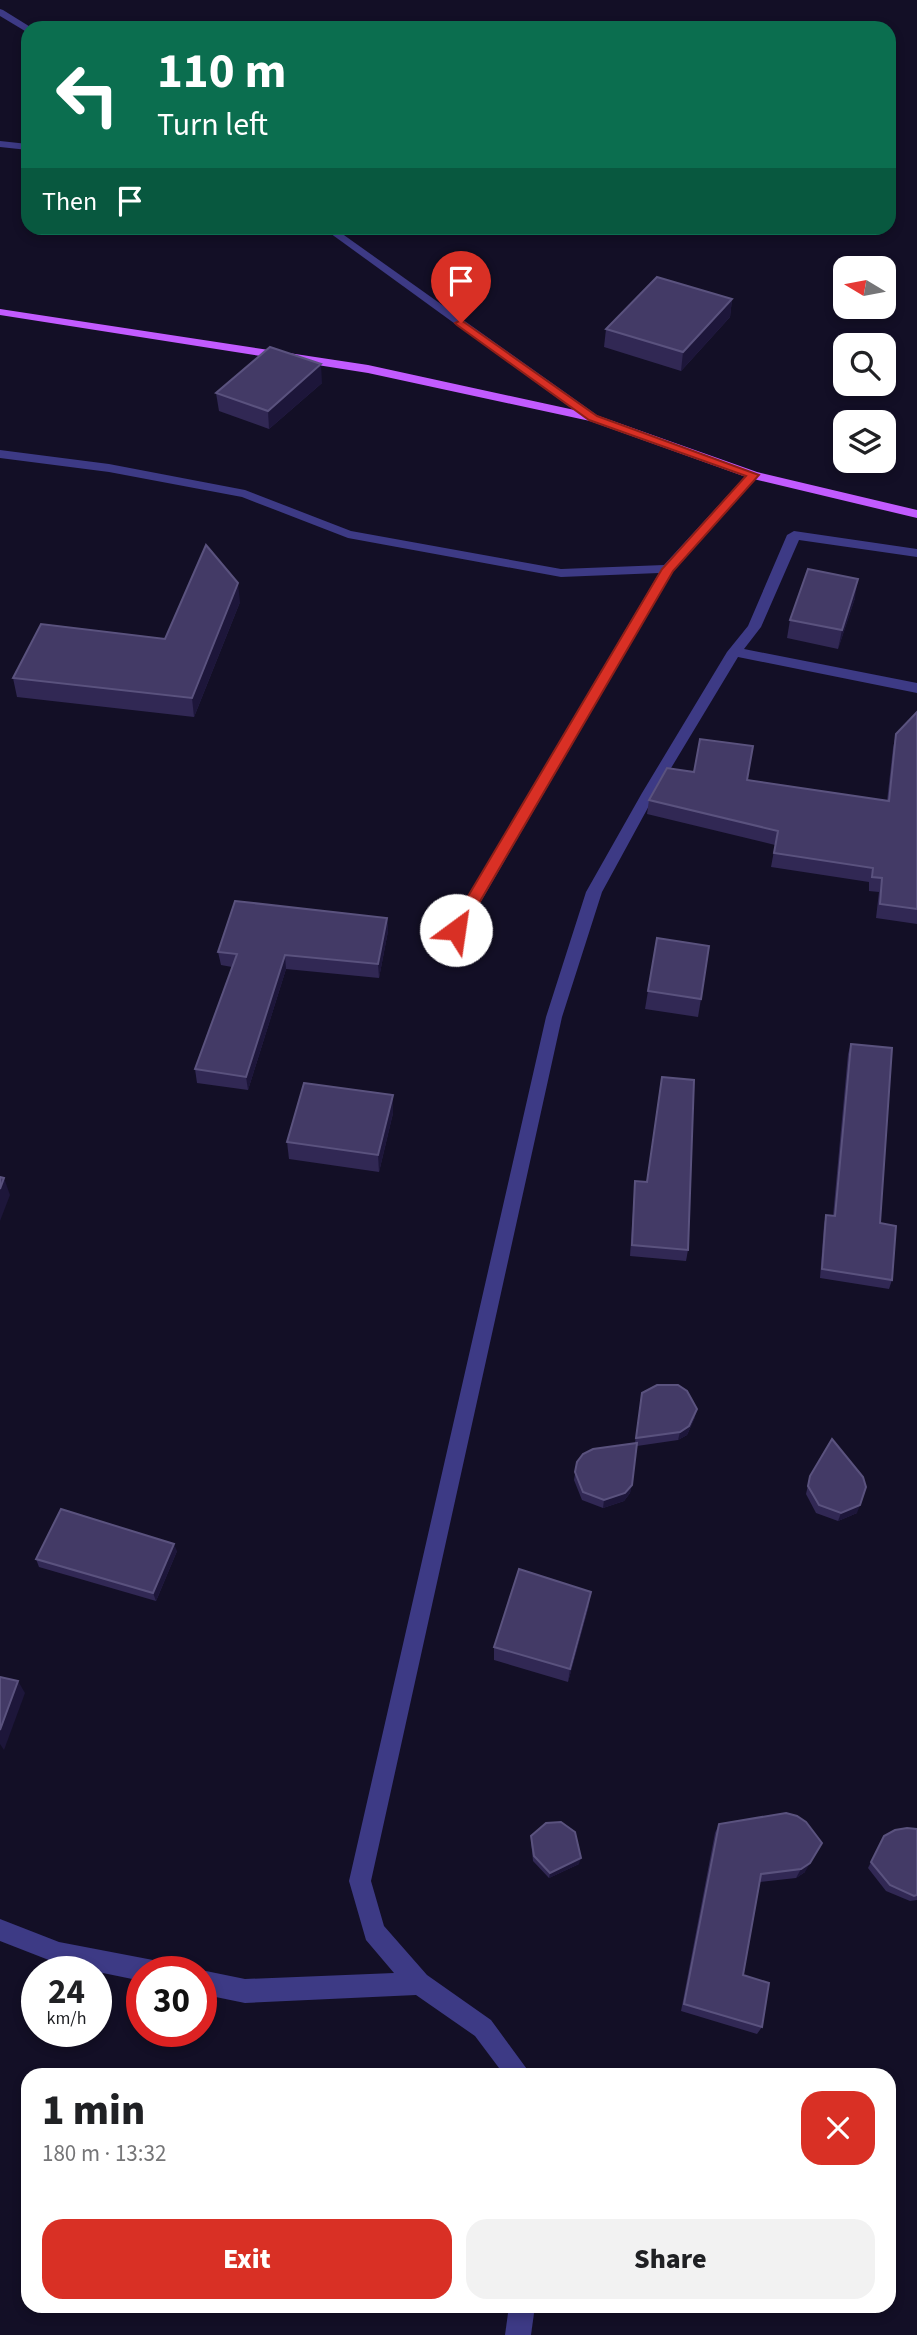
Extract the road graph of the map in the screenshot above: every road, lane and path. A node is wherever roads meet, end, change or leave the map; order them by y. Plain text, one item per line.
1 (0, 12) edge
2 (21, 25) edge
3 (0, 144) edge
4 (21, 146) edge
5 (338, 235) edge
6 (0, 312) edge
7 (593, 418) junction
8 (0, 454) edge
9 (753, 475) junction
10 (917, 514) edge
11 (917, 553) edge
12 (668, 569) junction
13 (734, 652) junction
14 (917, 688) edge
15 (456, 930) dead end
16 (0, 1930) edge
17 (126, 1967) edge
18 (419, 1983) junction
19 (217, 1985) edge
20 (514, 2068) edge
21 (521, 2313) edge
22 (518, 2335) edge

1 - 2 street
3 - 4 street
5 - 7 street
6 - 7 main road
7 - 9 main road
8 - 12 street
9 - 10 main road
9 - 12 street
11 - 13 street
12 - 15 street
13 - 14 street
13 - 18 street
16 - 17 street
18 - 19 street
18 - 20 street
21 - 22 street

